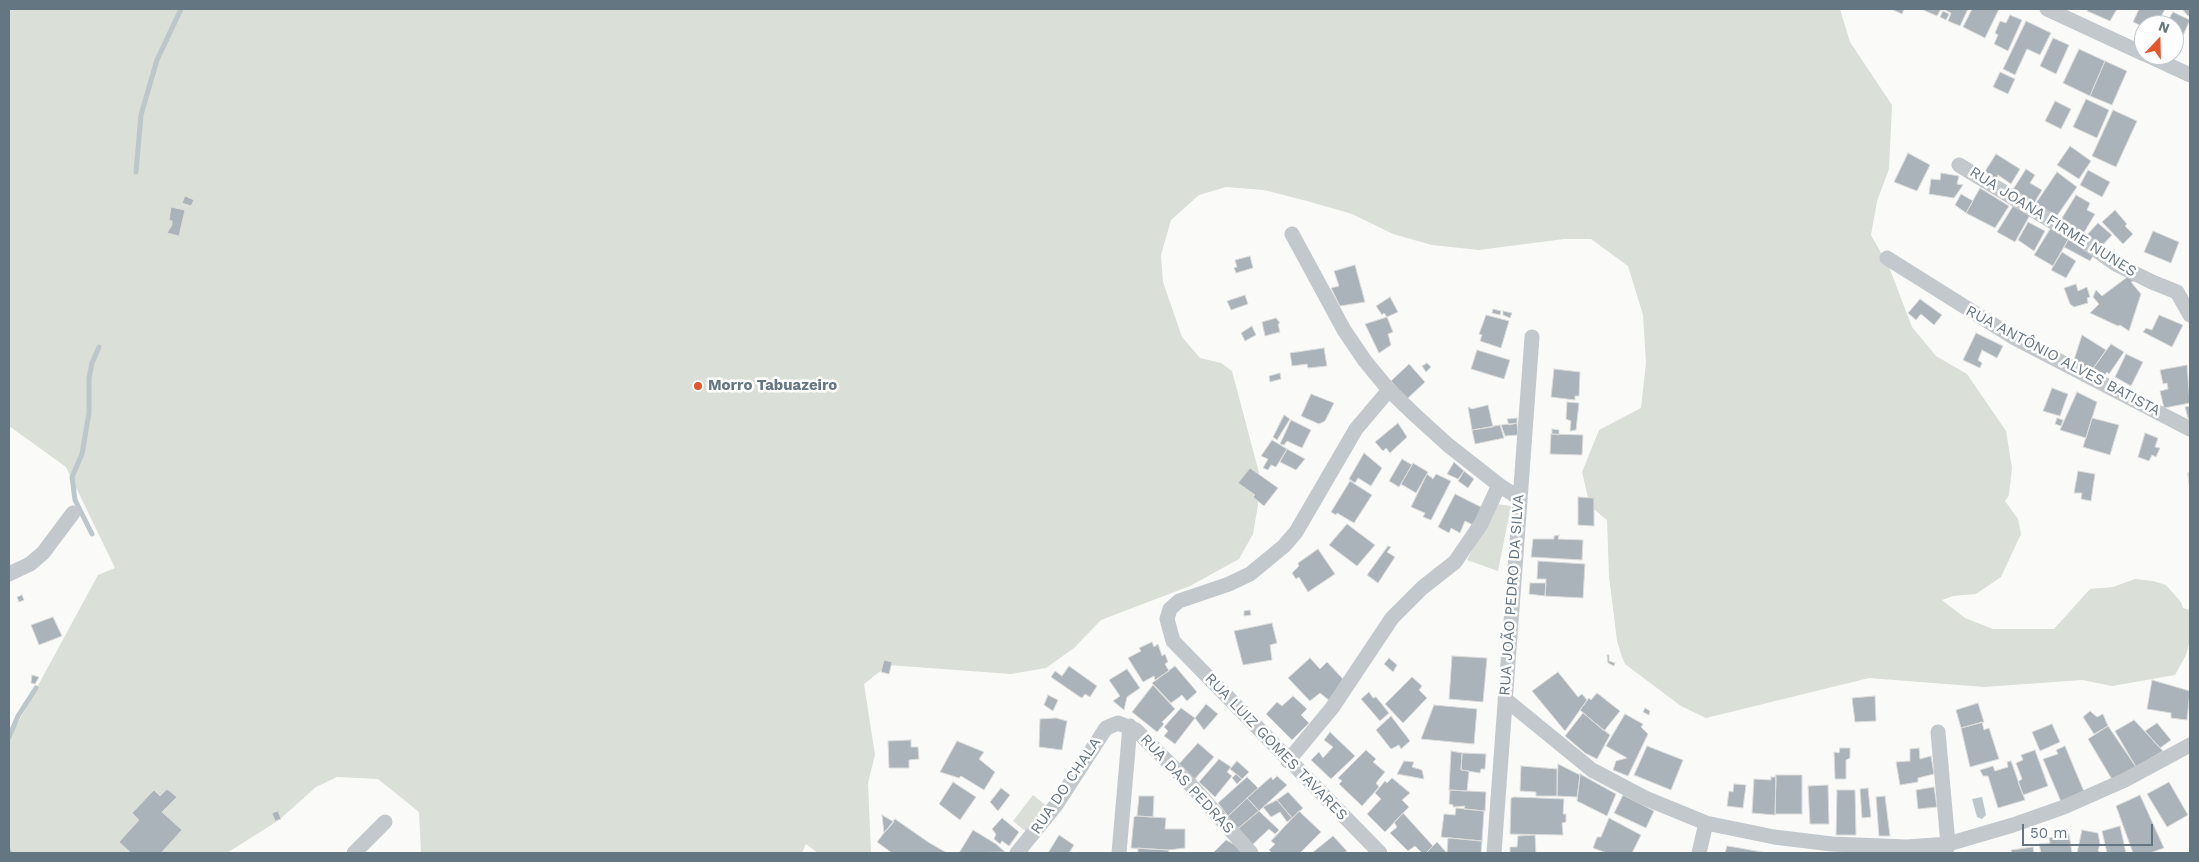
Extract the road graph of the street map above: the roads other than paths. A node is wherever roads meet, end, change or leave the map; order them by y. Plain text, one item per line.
1 (2047, 9) edge
2 (2134, 49) edge
3 (2169, 65) edge
4 (2190, 75) edge
5 (1959, 165) dead end
6 (1292, 234) dead end
7 (1887, 258) dead end
8 (2190, 315) edge
9 (1532, 337) dead end
10 (1389, 390) junction
11 (2190, 429) edge
12 (1499, 485) junction
13 (1519, 498) junction
14 (73, 513) dead end
15 (9, 574) edge
16 (1505, 699) junction
17 (1124, 725) junction
18 (1938, 732) dead end
19 (2190, 745) edge
20 (1288, 761) junction
21 (385, 822) dead end
22 (1706, 823) junction
23 (1947, 848) edge
24 (354, 853) edge
25 (1017, 853) edge
26 (1119, 853) edge
27 (1251, 853) edge
28 (1380, 853) edge
29 (1494, 853) edge
30 (1699, 853) edge

1 - 2 street
3 - 4 street
5 - 8 street, RUA JOANA FIRME NUNES
6 - 10 street
7 - 11 street, RUA ANTÔNIO ALVES BATISTA
9 - 13 street, RUA JOÃO PEDRO DA SILVA
10 - 12 street
10 - 20 street, RUA LUIZ GOMES TAVARES
12 - 13 street
12 - 20 street
13 - 16 street, RUA JOÃO PEDRO DA SILVA
14 - 15 street
16 - 22 street
16 - 29 street, RUA JOÃO PEDRO DA SILVA
17 - 25 street, RUA DO CHALA
17 - 26 street
17 - 27 street, RUA DAS PEDRAS
18 - 23 street
19 - 23 street
20 - 28 street, RUA LUIZ GOMES TAVARES
21 - 24 street
22 - 23 street
22 - 30 street

